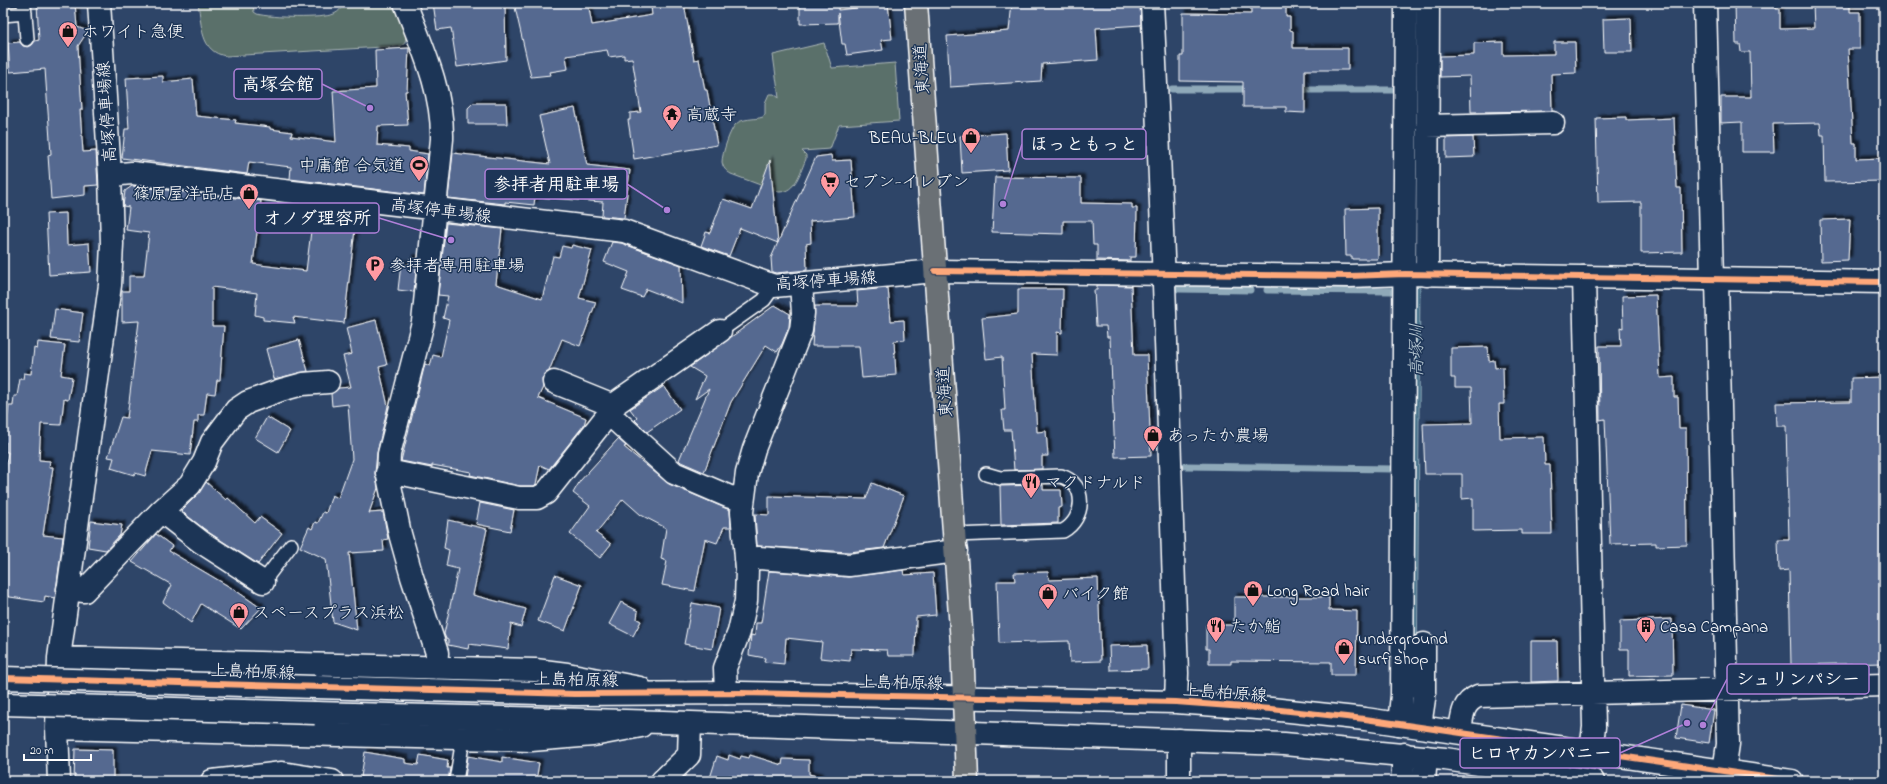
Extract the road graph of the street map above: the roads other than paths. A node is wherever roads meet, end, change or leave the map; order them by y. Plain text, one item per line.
1 (98, 3) edge
2 (405, 3) edge
3 (916, 3) edge
4 (1152, 3) edge
5 (1406, 3) edge
6 (1428, 3) edge
7 (1705, 3) edge
8 (25, 8) edge
9 (3, 15) edge
10 (27, 39) dead end
11 (1553, 123) dead end
12 (1428, 126) junction
13 (110, 175) junction
14 (435, 209) junction
15 (935, 271) junction
16 (1163, 274) junction
17 (1416, 275) junction
18 (1584, 277) junction
19 (1715, 280) junction
20 (1884, 282) edge
21 (801, 284) junction
22 (774, 286) junction
23 (720, 331) joint
24 (328, 382) dead end
25 (554, 382) dead end
26 (610, 411) junction
27 (388, 473) junction
28 (986, 474) dead end
29 (743, 498) junction
30 (161, 511) junction
31 (955, 543) junction
32 (290, 545) dead end
33 (746, 559) junction
34 (263, 582) joint
35 (68, 589) junction
36 (1424, 644) dead end
37 (59, 658) junction
38 (436, 668) junction
39 (3, 678) edge
40 (1884, 685) edge
41 (1727, 689) junction
42 (1594, 692) junction
43 (664, 693) junction
44 (726, 693) junction
45 (964, 697) junction
46 (1176, 702) junction
47 (3, 704) edge
48 (663, 722) junction
49 (690, 724) junction
50 (1409, 725) junction
51 (57, 728) junction
52 (1460, 732) junction
53 (965, 733) junction
54 (463, 739) junction
55 (1179, 740) junction
56 (1591, 751) junction
57 (1404, 754) junction
58 (1426, 757) junction
59 (1724, 771) junction
60 (59, 781) edge
61 (212, 781) edge
62 (332, 781) edge
63 (456, 781) edge
64 (662, 781) edge
65 (967, 781) edge
66 (1179, 781) edge
67 (1402, 781) edge
68 (1424, 781) edge
69 (1593, 781) edge
70 (1792, 781) edge

1 - 13 street, 高塚停車場線
2 - 14 street
3 - 15 highway, 東海道
4 - 16 street
5 - 17 street
6 - 12 street
7 - 19 street
8 - 9 lane
8 - 10 lane
11 - 12 street
12 - 17 street
13 - 14 street, 高塚停車場線
13 - 35 street
14 - 22 street, 高塚停車場線
14 - 27 street
15 - 16 street, 高塚停車場線
15 - 21 street, 高塚停車場線
15 - 31 highway, 東海道
16 - 17 street, 高塚停車場線
16 - 46 street
17 - 18 street, 高塚停車場線
17 - 50 street
18 - 19 street, 高塚停車場線
18 - 42 street
19 - 20 street, 高塚停車場線
19 - 41 street
21 - 22 street, 高塚停車場線
21 - 29 street
22 - 23 lane
23 - 26 street
24 - 30 street
25 - 26 street
26 - 27 street
26 - 29 street
27 - 38 street
28 - 31 lane
29 - 33 street
30 - 34 street
30 - 35 street
31 - 33 street
31 - 45 highway, 東海道
32 - 34 lane
33 - 44 street
35 - 37 street
36 - 50 street
37 - 38 street
37 - 51 street
38 - 43 street
39 - 43 street, 上島柏原線, bridge
40 - 41 street
41 - 42 street
41 - 59 street
42 - 52 street
42 - 56 street
43 - 44 street, 上島柏原線
44 - 45 street, 上島柏原線
45 - 46 street, 上島柏原線
45 - 53 highway, 東海道
46 - 50 street, 上島柏原線
47 - 48 street, bridge
48 - 49 street
48 - 54 street
49 - 53 street
49 - 64 street
50 - 52 street, 上島柏原線
51 - 54 street
51 - 60 street
52 - 56 street, 上島柏原線
53 - 55 street
53 - 65 highway, 東海道
54 - 63 lane
55 - 57 street
55 - 66 street
56 - 59 street, 上島柏原線
57 - 58 street
57 - 67 street
58 - 68 street
58 - 69 street
59 - 70 street, 上島柏原線
61 - 62 street

